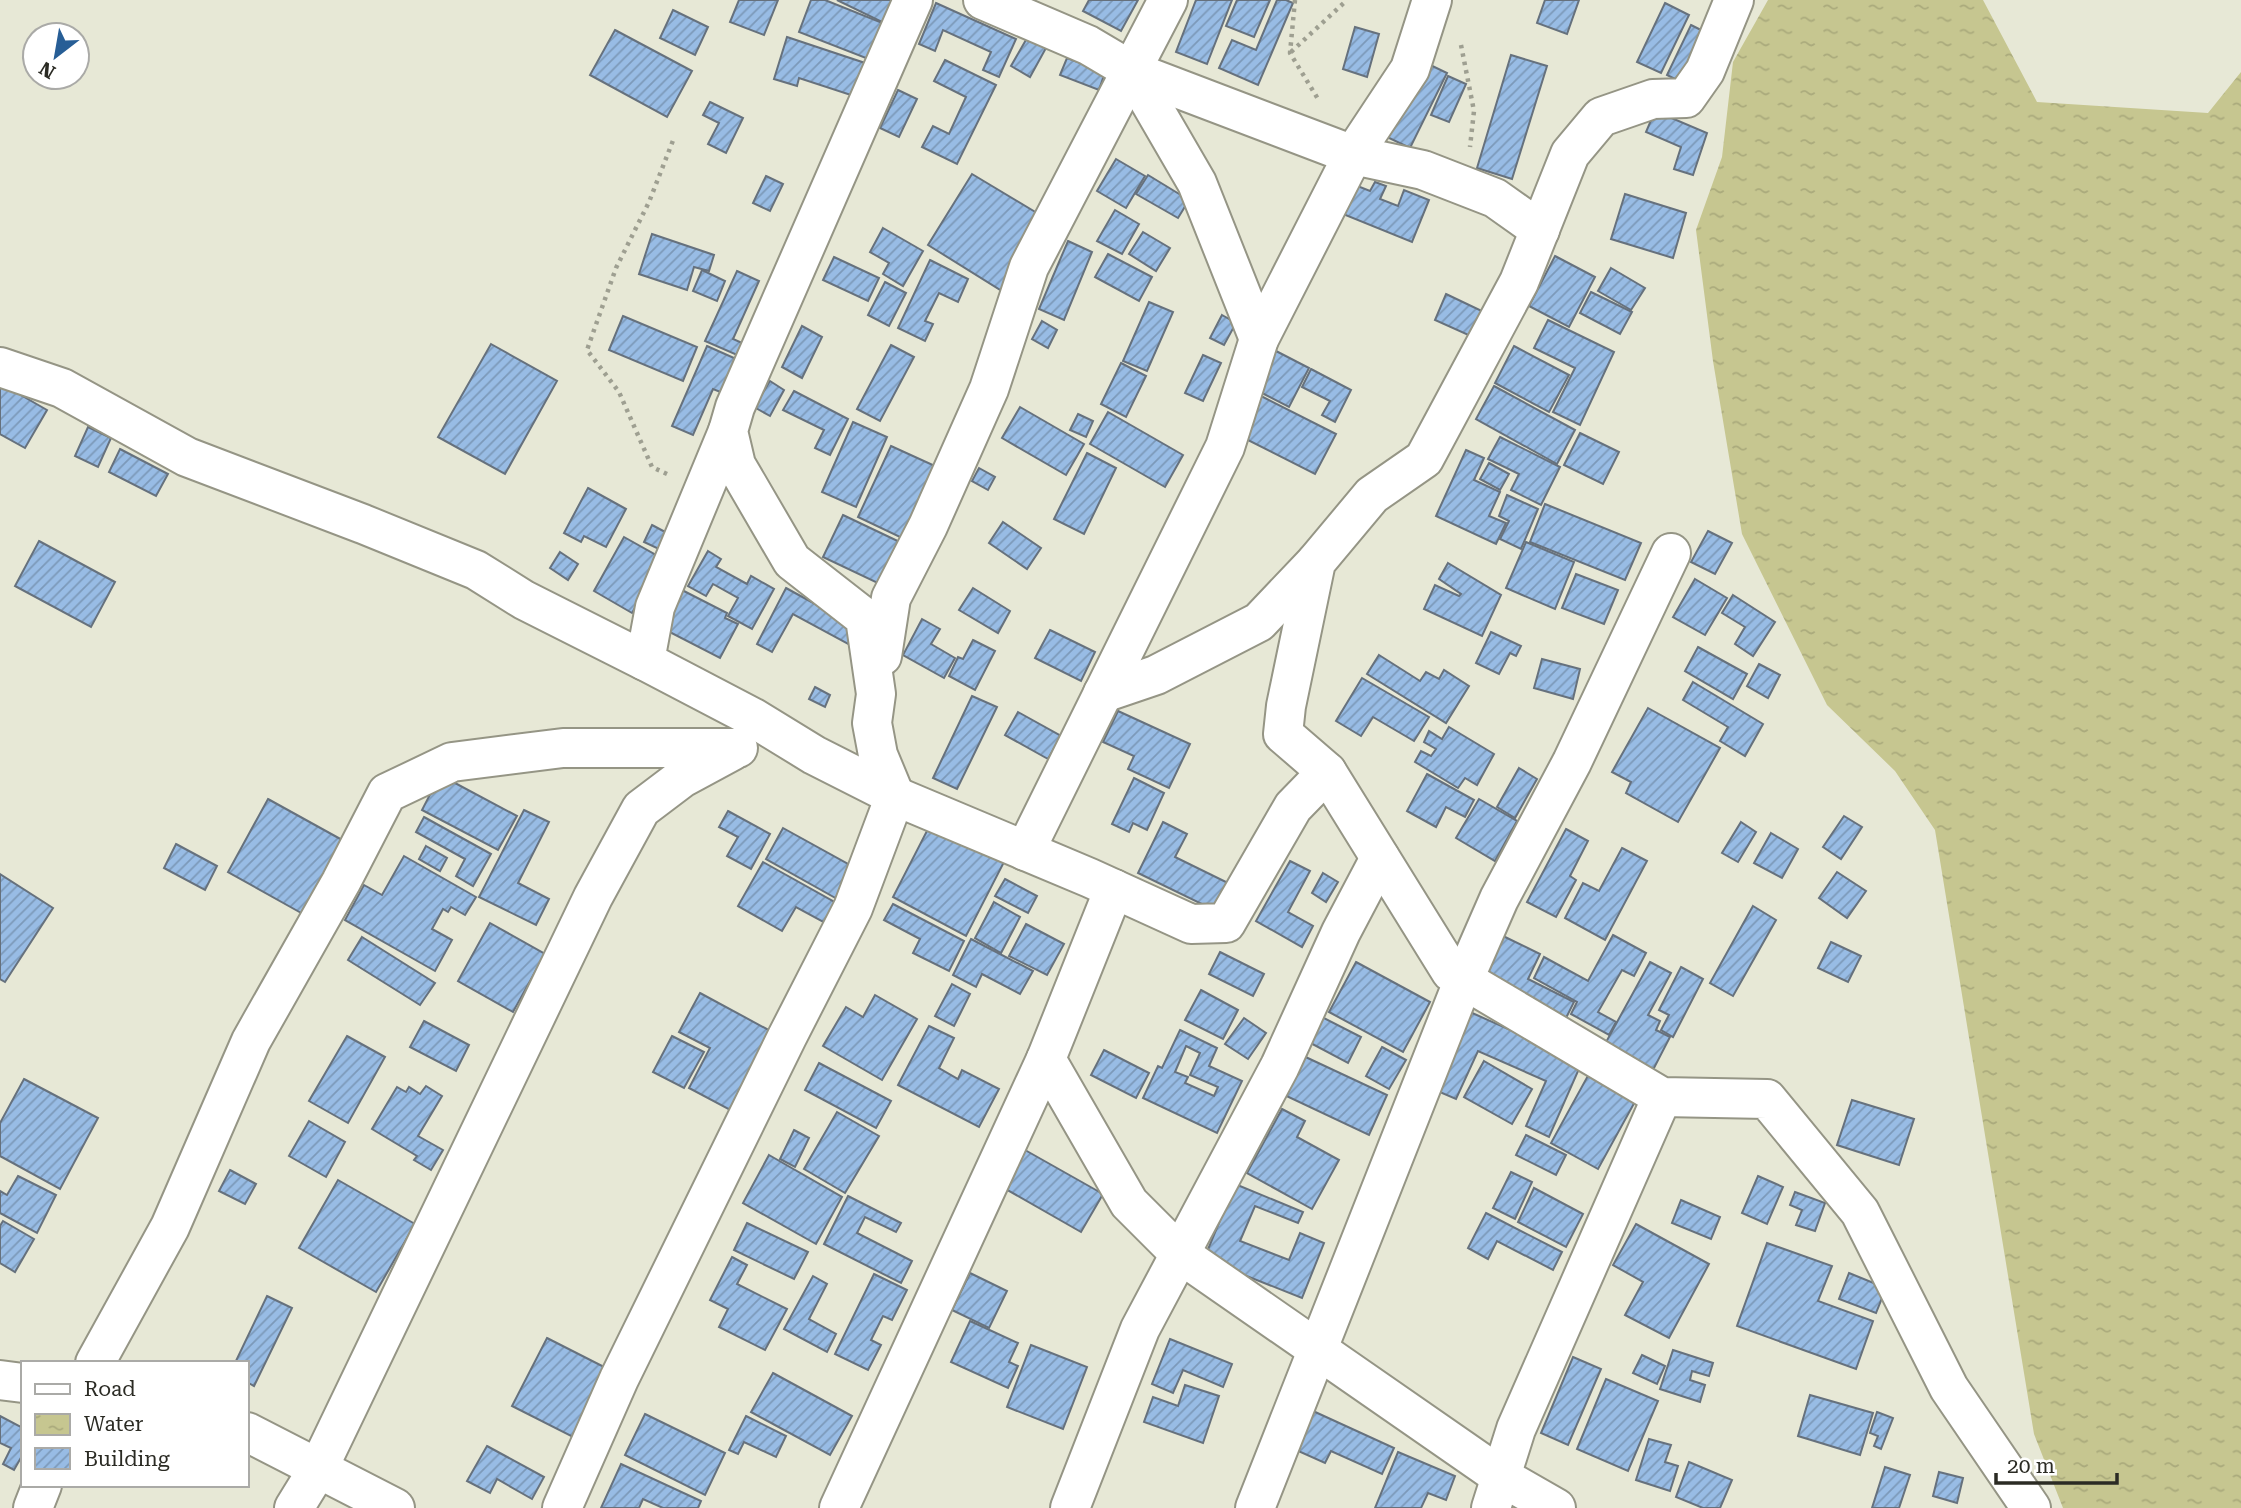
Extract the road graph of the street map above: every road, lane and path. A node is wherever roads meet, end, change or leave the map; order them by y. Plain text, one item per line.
1 (913, 0) edge
2 (983, 0) edge
3 (1168, 0) edge
4 (1296, 0) edge
5 (1347, 0) edge
6 (1432, 0) edge
7 (1734, 0) edge
8 (1461, 43) dead end
9 (1290, 53) junction
10 (1132, 71) junction
11 (674, 138) dead end
12 (1353, 155) junction
13 (1465, 186) junction
14 (1540, 230) junction
15 (1259, 339) junction
16 (0, 368) edge
17 (728, 430) junction
18 (704, 490) junction
19 (1671, 553) dead end
20 (1316, 562) junction
21 (645, 661) junction
22 (1103, 693) junction
23 (876, 694) junction
24 (738, 748) junction
25 (814, 755) junction
26 (1327, 772) junction
27 (895, 796) junction
28 (1025, 851) junction
29 (1380, 858) junction
30 (1114, 889) junction
31 (1464, 979) junction
32 (1046, 1059) junction
33 (1662, 1097) junction
34 (1180, 1254) junction
35 (1318, 1350) junction
36 (96, 1361) edge
37 (0, 1380) edge
38 (21, 1383) edge
39 (248, 1433) edge
40 (318, 1469) junction
41 (41, 1487) edge
42 (1495, 1492) edge
43 (33, 1508) edge
44 (294, 1508) edge
45 (395, 1508) edge
46 (562, 1508) edge
47 (839, 1508) edge
48 (1070, 1508) edge
49 (1255, 1508) edge
50 (1556, 1508) edge
51 (2031, 1508) edge

1 - 17 street
2 - 10 street
3 - 10 street
4 - 9 path
5 - 9 path
6 - 12 street
7 - 14 street
8 - 13 path
9 - 12 path
10 - 12 street
10 - 15 street
10 - 23 street
11 - 18 path
12 - 13 street
12 - 15 street
13 - 14 street
14 - 20 street
15 - 22 street
16 - 21 street
17 - 18 street
17 - 23 street
18 - 21 street
19 - 31 street
20 - 22 street
20 - 26 street
21 - 25 street
22 - 28 street
23 - 27 street
24 - 25 street
24 - 36 street
24 - 40 street
25 - 27 street
26 - 29 street
26 - 30 street
27 - 28 street
27 - 46 street
28 - 30 street
29 - 31 street
29 - 34 street
30 - 32 street
31 - 33 street
31 - 35 street
32 - 34 street
32 - 47 street
33 - 42 street
33 - 51 street
34 - 35 street
34 - 48 street
35 - 42 street
35 - 49 street
37 - 38 street
39 - 40 street
40 - 44 street
40 - 45 street
41 - 43 street
42 - 50 street

